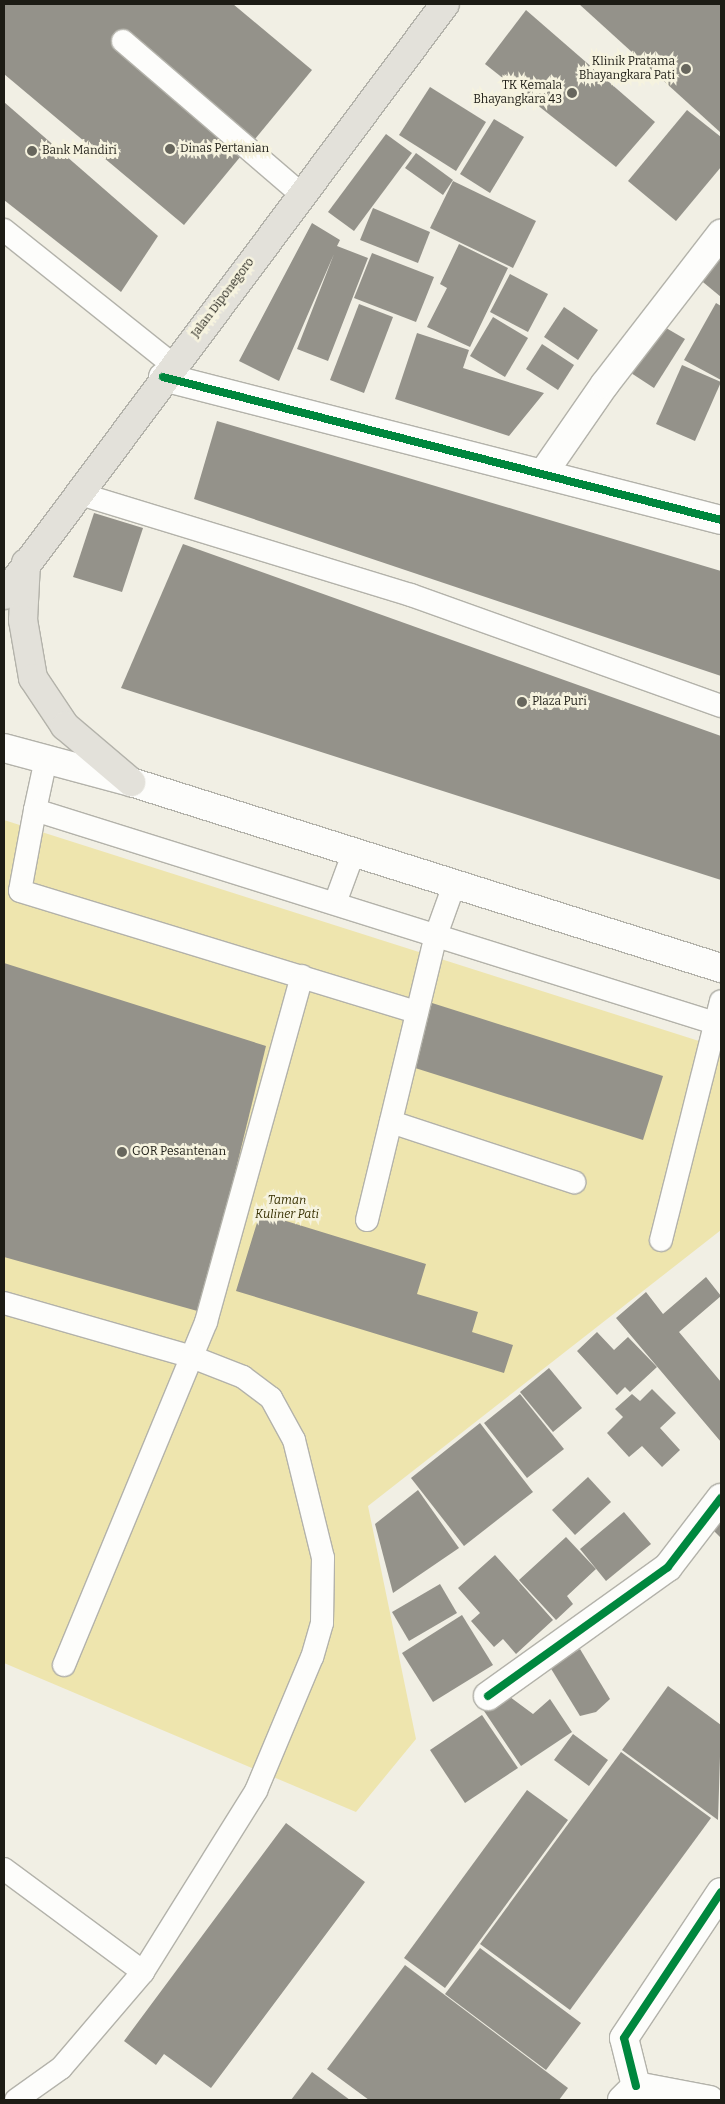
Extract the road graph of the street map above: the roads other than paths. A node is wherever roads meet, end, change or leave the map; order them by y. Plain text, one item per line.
1 (445, 4) edge
2 (122, 41) dead end
3 (302, 194) junction
4 (4, 230) edge
5 (721, 234) edge
6 (168, 371) junction
7 (544, 472) junction
8 (77, 493) junction
9 (721, 520) edge
10 (26, 561) junction
11 (4, 595) edge
12 (721, 706) edge
13 (4, 748) edge
14 (46, 759) junction
15 (131, 782) junction
16 (35, 810) junction
17 (353, 854) junction
18 (454, 885) junction
19 (12, 889) edge
20 (335, 903) junction
21 (436, 935) junction
22 (721, 968) edge
23 (302, 976) junction
24 (721, 1001) edge
25 (417, 1012) junction
26 (719, 1024) edge
27 (390, 1122) junction
28 (574, 1182) dead end
29 (367, 1220) dead end
30 (661, 1240) dead end
31 (4, 1304) edge
32 (192, 1357) junction
33 (721, 1498) edge
34 (64, 1665) dead end
35 (488, 1696) dead end
36 (4, 1869) edge
37 (721, 1892) edge
38 (143, 1972) junction
39 (629, 2093) edge
40 (16, 2100) edge
41 (710, 2100) edge

1 - 3 main road, Jalan Diponegoro
2 - 3 lane
3 - 6 main road, Jalan Diponegoro
4 - 6 lane
5 - 7 street
6 - 7 street
6 - 8 main road, Jalan Diponegoro
7 - 9 street
8 - 10 main road, Jalan Diponegoro
8 - 12 lane
10 - 11 main road, Jalan Diponegoro
10 - 15 main road
13 - 14 street
14 - 15 street
14 - 16 lane
15 - 17 street
16 - 19 lane
16 - 20 lane
17 - 18 street
17 - 20 lane
18 - 21 lane
18 - 22 street
19 - 23 lane
20 - 21 lane
21 - 25 lane
21 - 26 lane
23 - 25 lane
23 - 32 lane
24 - 26 lane
25 - 27 lane
26 - 30 lane
27 - 28 lane
27 - 29 lane
31 - 32 lane
32 - 34 lane
32 - 38 lane
33 - 35 street
36 - 38 lane
37 - 39 street
38 - 40 lane
39 - 41 street

